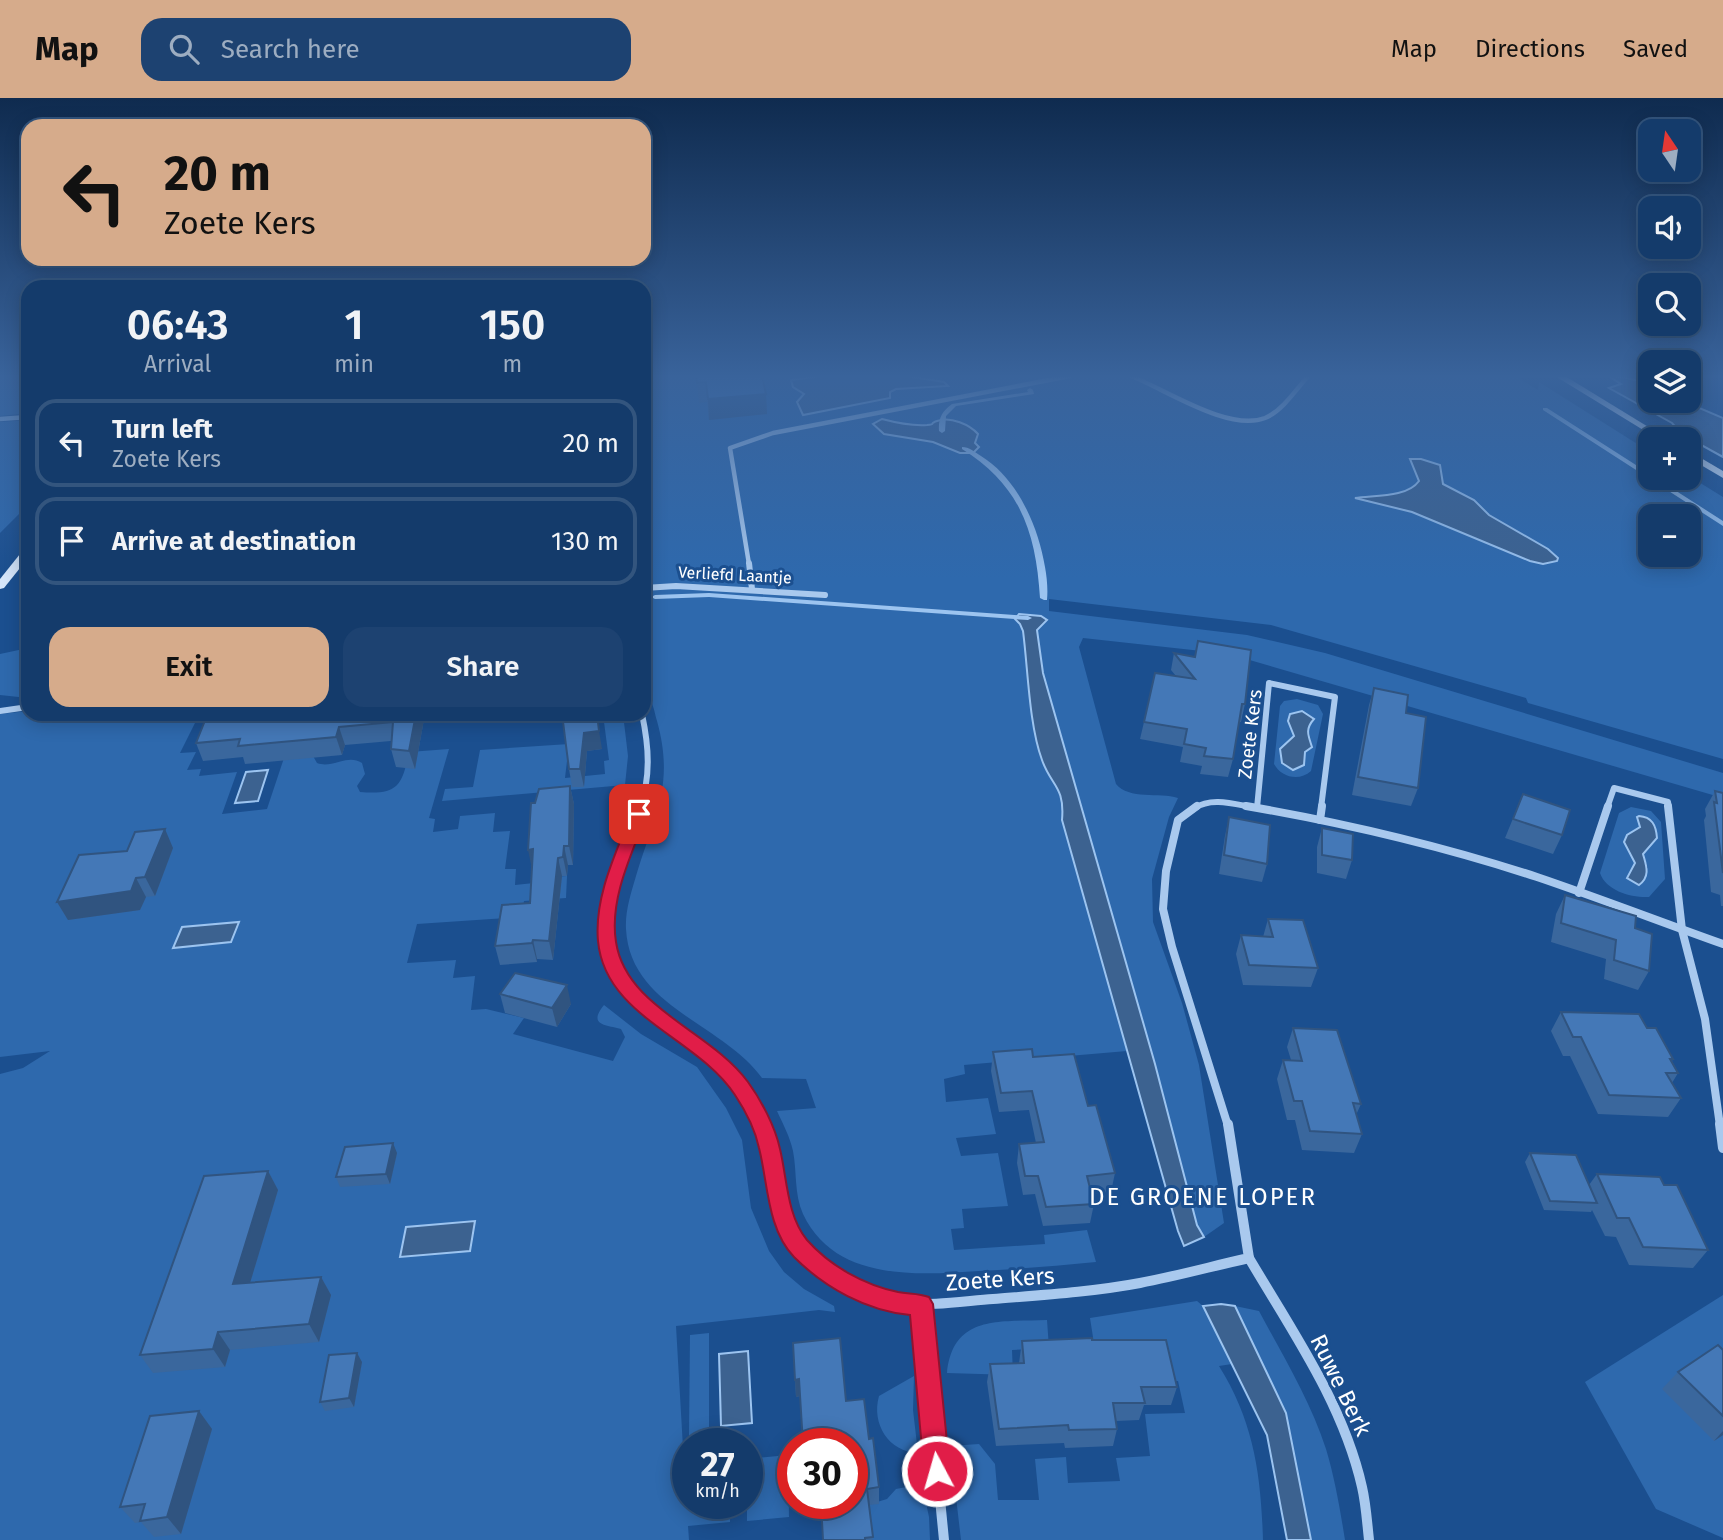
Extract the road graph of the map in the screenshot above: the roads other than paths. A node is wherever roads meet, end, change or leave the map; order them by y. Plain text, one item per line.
1 (743, 443) edge
2 (1701, 461) edge
3 (1723, 475) edge
4 (21, 560) edge
5 (0, 586) edge
6 (651, 588) edge
7 (751, 589) junction
8 (825, 595) dead end
9 (21, 708) edge
10 (0, 711) edge
11 (643, 721) edge
12 (1257, 808) junction
13 (1320, 820) junction
14 (1579, 893) junction
15 (1682, 930) junction
16 (1723, 944) edge
17 (1723, 1148) edge
18 (1249, 1258) junction
19 (921, 1304) junction
20 (944, 1540) edge
21 (1369, 1540) edge

1 - 7 street
2 - 3 main road
4 - 5 main road
6 - 7 street, Verliefd Laantje
7 - 8 street, Verliefd Laantje
9 - 10 street
11 - 19 street, Zoete Kers
12 - 13 street, Zoete Kers
12 - 13 street, Zoete Kers
12 - 18 street, Zoete Kers
13 - 14 street, Zoete Kers
14 - 15 street, Zoete Kers
14 - 15 street
15 - 16 street, Zoete Kers
15 - 17 street
18 - 19 street, Zoete Kers
18 - 21 street, Ruwe Berk
19 - 20 street

